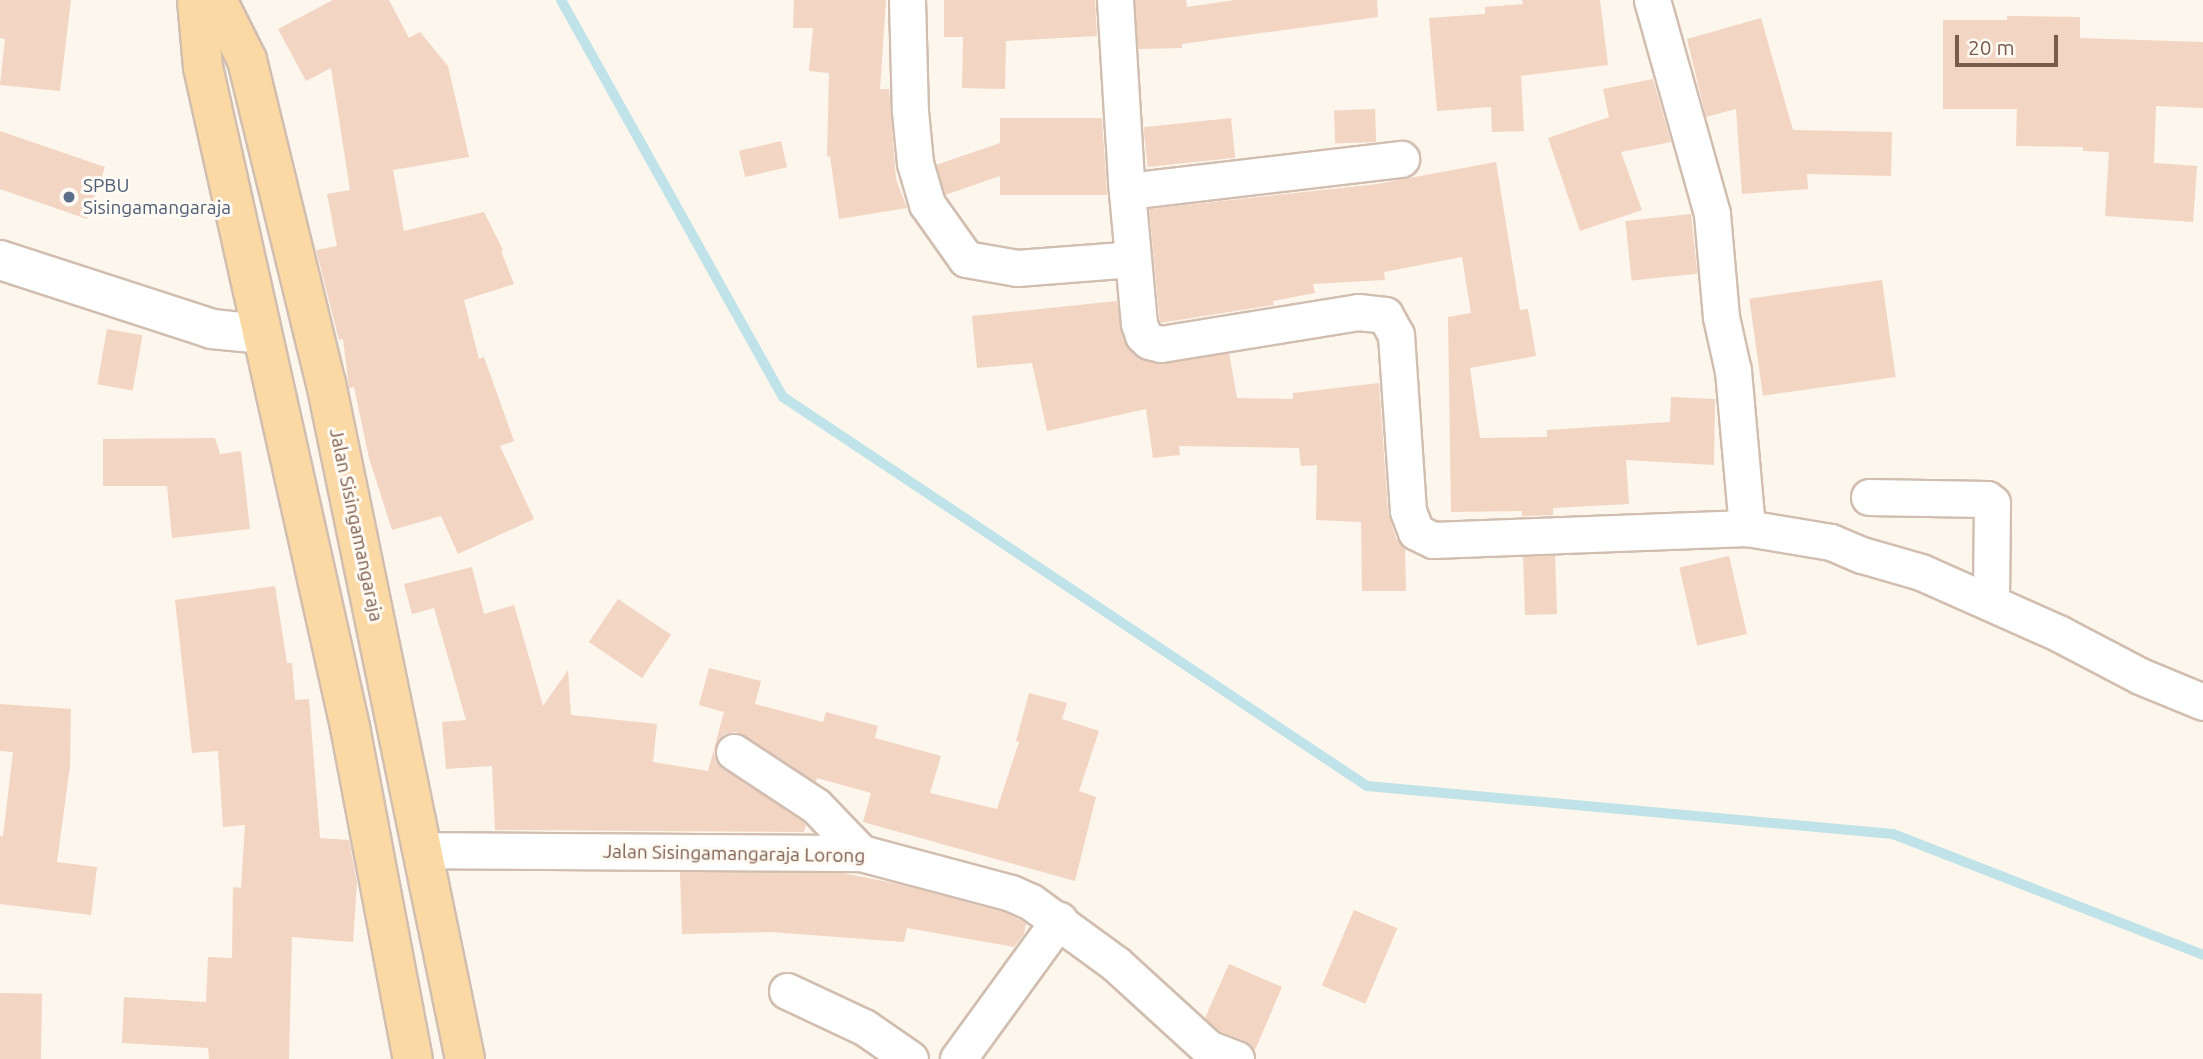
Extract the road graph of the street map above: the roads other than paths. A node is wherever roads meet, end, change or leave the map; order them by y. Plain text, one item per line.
1 (197, 0) edge
2 (217, 0) edge
3 (907, 0) edge
4 (1115, 0) edge
5 (1652, 0) edge
6 (1401, 159) dead end
7 (1127, 191) junction
8 (1133, 259) junction
9 (0, 260) edge
10 (261, 334) junction
11 (1870, 497) dead end
12 (1747, 528) junction
13 (1991, 602) junction
14 (2203, 702) edge
15 (734, 752) dead end
16 (422, 850) junction
17 (860, 853) junction
18 (1059, 920) junction
19 (440, 933) junction
20 (388, 939) junction
21 (788, 991) dead end
22 (413, 1059) edge
23 (465, 1059) edge
24 (910, 1059) edge
25 (958, 1059) edge
26 (1236, 1059) edge

1 - 10 main road
2 - 16 main road, Jalan Sisingamangaraja
3 - 8 street
4 - 7 street
5 - 12 street
6 - 7 street
7 - 8 street
8 - 12 street
9 - 10 street
10 - 20 main road
11 - 13 street
12 - 13 street
13 - 14 street
15 - 17 street
16 - 17 street, Jalan Sisingamangaraja Lorong
16 - 19 main road, Jalan Sisingamangaraja
17 - 18 street, Jalan Sisingamangaraja Lorong
18 - 25 street
18 - 26 street, Jalan Sisingamangaraja Lorong
19 - 20 main road
19 - 23 main road, Jalan Sisingamangaraja
20 - 22 main road
21 - 24 street

